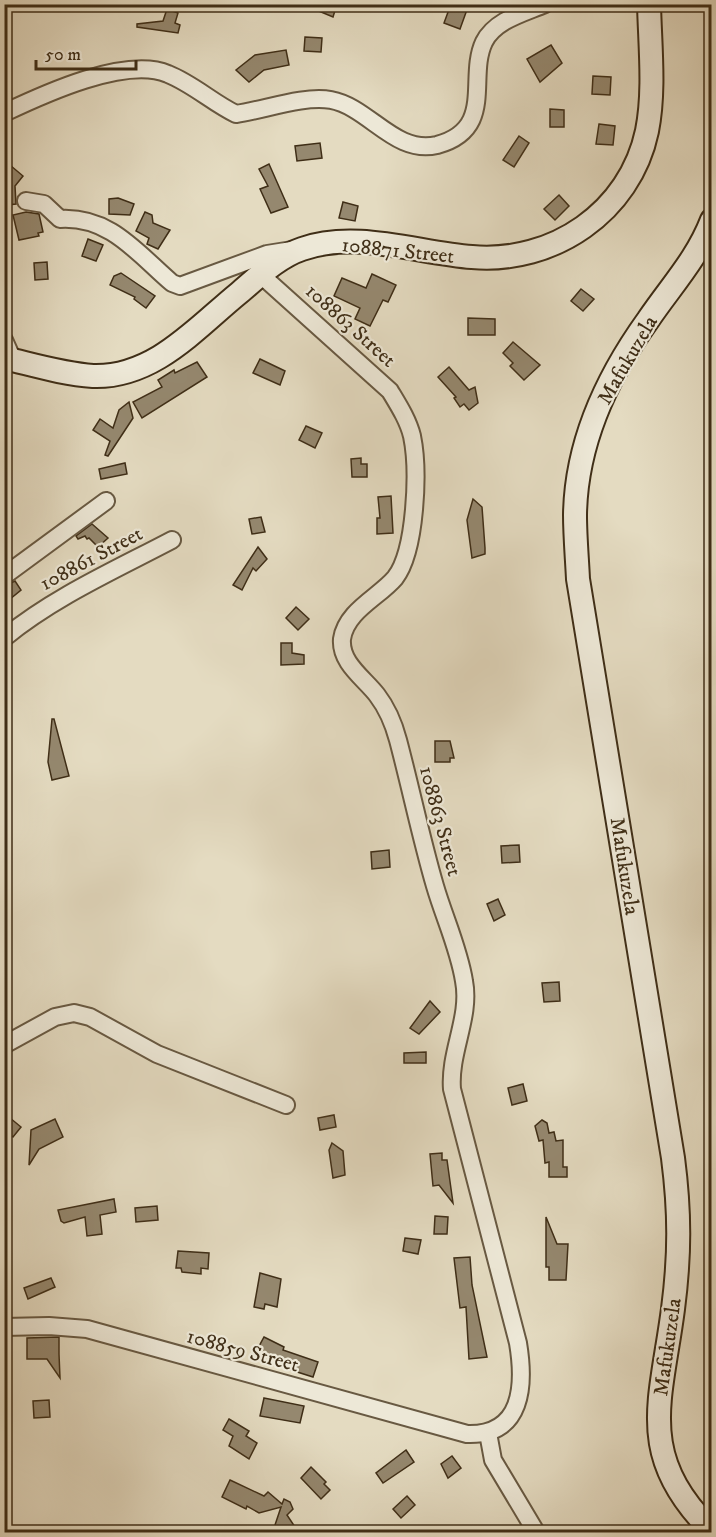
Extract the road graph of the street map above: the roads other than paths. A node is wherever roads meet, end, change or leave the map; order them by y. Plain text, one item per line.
1 (545, 4) edge
2 (649, 4) edge
3 (4, 113) edge
4 (26, 201) dead end
5 (711, 220) edge
6 (302, 249) junction
7 (261, 275) junction
8 (7, 353) edge
9 (106, 501) dead end
10 (172, 540) dead end
11 (4, 576) edge
12 (4, 638) edge
13 (4, 1045) edge
14 (286, 1105) dead end
15 (4, 1327) edge
16 (488, 1433) junction
17 (711, 1531) edge
18 (536, 1533) edge

1 - 3 street
2 - 6 main road, 108871 Street
4 - 6 street
5 - 17 main road, Mafukuzela
6 - 7 main road, 108871 Street
7 - 8 main road, 108871 Street
7 - 16 street, 108863 Street
9 - 11 street
10 - 12 street, 108861 Street
13 - 14 street
15 - 16 street, 108859 Street
16 - 18 street

